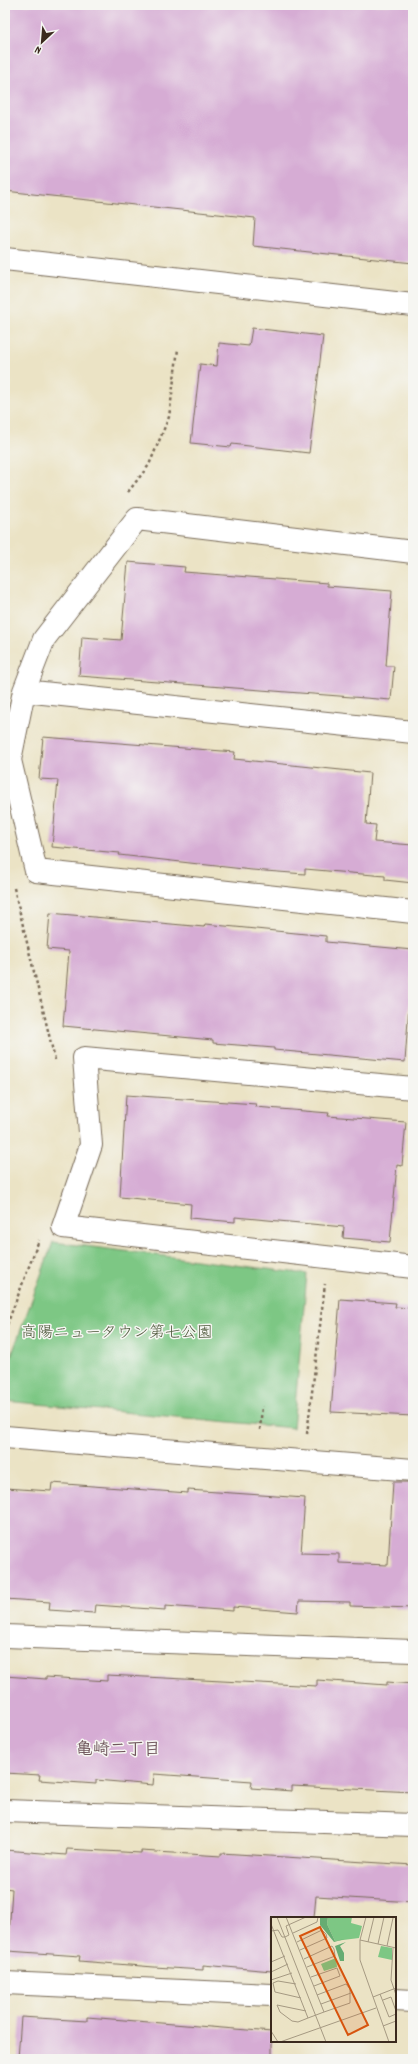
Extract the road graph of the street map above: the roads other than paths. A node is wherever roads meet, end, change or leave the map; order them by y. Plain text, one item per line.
1 (5, 259) edge
2 (413, 305) edge
3 (413, 552) edge
4 (24, 691) junction
5 (413, 732) edge
6 (413, 912) edge
7 (413, 1088) edge
8 (413, 1267) edge
9 (5, 1437) edge
10 (413, 1470) edge
11 (5, 1636) edge
12 (413, 1651) edge
13 (5, 1811) edge
14 (413, 1825) edge
15 (5, 1983) edge
16 (271, 1994) edge
17 (396, 2000) edge
18 (413, 2001) edge

1 - 2 street
3 - 4 street
4 - 5 street
4 - 6 street
7 - 8 street
9 - 10 street
11 - 12 street
13 - 14 street
15 - 16 street
17 - 18 street

